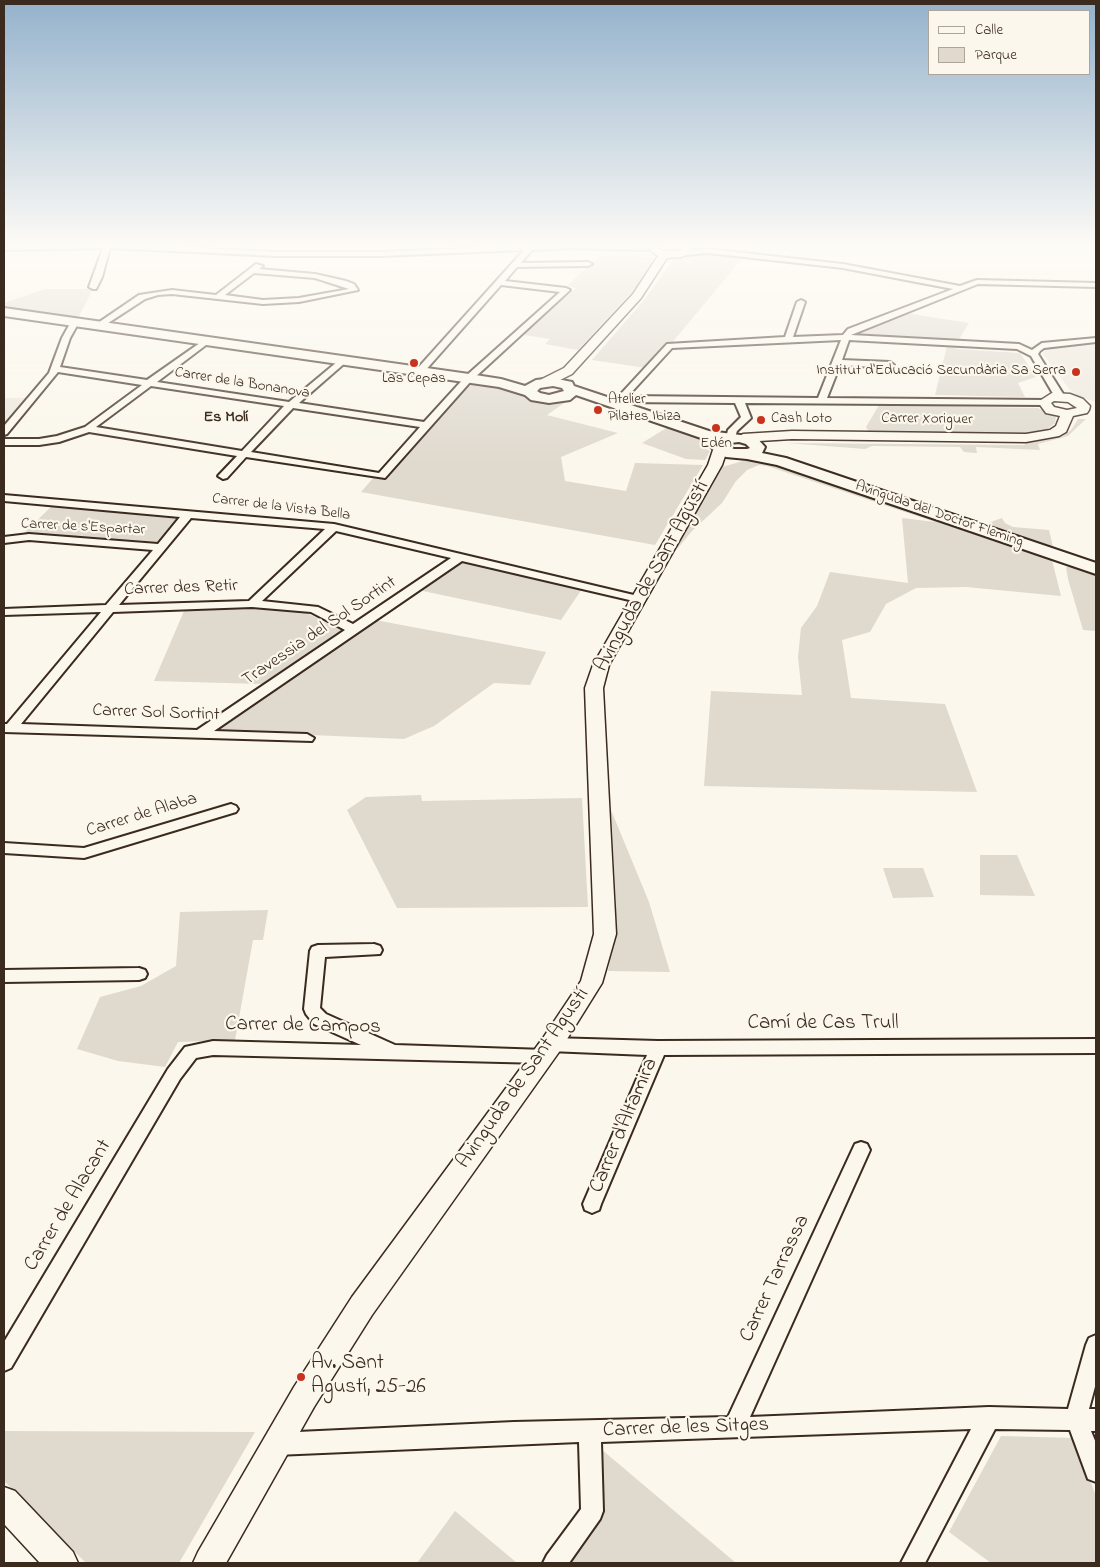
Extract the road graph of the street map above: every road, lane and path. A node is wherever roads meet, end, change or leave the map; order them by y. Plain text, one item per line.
1 (40, 317) edge
2 (111, 317) edge
3 (470, 317) edge
4 (536, 317) edge
5 (621, 317) edge
6 (796, 317) edge
7 (887, 317) edge
8 (75, 322) junction
9 (99, 325) junction
10 (846, 337) junction
11 (207, 340) junction
12 (788, 340) junction
13 (1096, 340) edge
14 (1042, 346) junction
15 (1019, 347) junction
16 (1034, 354) junction
17 (343, 360) junction
18 (836, 362) junction
19 (890, 365) dead end
20 (55, 369) junction
21 (420, 371) junction
22 (470, 378) junction
23 (543, 382) junction
24 (501, 383) junction
25 (149, 384) junction
26 (567, 386) junction
27 (530, 392) junction
28 (1060, 397) junction
29 (739, 400) junction
30 (822, 400) junction
31 (616, 402) junction
32 (1044, 402) junction
33 (291, 405) junction
34 (1090, 406) edge
35 (1067, 414) junction
36 (425, 426) junction
37 (88, 429) junction
38 (4, 432) edge
39 (774, 436) junction
40 (4, 442) edge
41 (729, 442) junction
42 (751, 450) junction
43 (244, 454) junction
44 (715, 465) junction
45 (223, 476) dead end
46 (4, 498) edge
47 (189, 513) junction
48 (334, 527) junction
49 (4, 540) edge
50 (161, 547) junction
51 (459, 558) junction
52 (1096, 569) edge
53 (638, 599) junction
54 (252, 604) junction
55 (109, 610) junction
56 (4, 612) edge
57 (355, 630) junction
58 (7, 728) edge
59 (200, 734) junction
60 (307, 738) dead end
61 (231, 809) dead end
62 (4, 848) edge
63 (374, 950) dead end
64 (139, 974) dead end
65 (4, 976) edge
66 (1096, 1046) edge
67 (658, 1048) junction
68 (547, 1050) junction
69 (393, 1052) junction
70 (174, 1074) joint
71 (861, 1150) dead end
72 (592, 1204) dead end
73 (1096, 1345) edge
74 (4, 1361) edge
75 (989, 1418) junction
76 (1086, 1420) edge
77 (734, 1428) junction
78 (590, 1432) junction
79 (276, 1444) junction
80 (1096, 1471) edge
81 (4, 1502) edge
82 (62, 1563) edge
83 (209, 1563) edge
84 (556, 1563) edge
85 (913, 1563) edge

1 - 8 main road
2 - 9 street
3 - 21 street
4 - 22 street
5 - 26 main road
6 - 12 street
7 - 10 street
8 - 9 main road
8 - 20 street
9 - 11 main road
10 - 12 street
10 - 15 street
10 - 18 street
11 - 17 main road
11 - 25 street
12 - 31 street
13 - 14 street
14 - 15 street
14 - 16 street
15 - 16 street
16 - 28 street
17 - 21 main road
17 - 33 street
18 - 19 street
18 - 30 street
20 - 25 street, Carrer de la Bonanova
20 - 38 street
21 - 22 main road
22 - 24 main road
22 - 36 street
23 - 24 main road
23 - 26 main road
23 - 27 main road
24 - 27 main road
25 - 33 street, Carrer de la Bonanova
25 - 37 street
26 - 27 main road
26 - 31 main road
28 - 32 street
28 - 34 street
29 - 30 street
29 - 31 street
29 - 41 street
30 - 32 street
31 - 41 main road
32 - 35 street
33 - 36 street, Carrer de la Bonanova
33 - 43 street
34 - 35 street
35 - 39 main road, Carrer Xoriguer
36 - 43 street
37 - 40 street
37 - 43 street
39 - 41 street, Carrer Xoriguer
39 - 42 street
41 - 42 main road
41 - 42 main road
41 - 44 street, Avinguda de Sant Agustí
42 - 44 street, Avinguda de Sant Agustí
42 - 52 main road, Avinguda del Doctor Fleming
43 - 45 street
44 - 53 street, Avinguda de Sant Agustí
46 - 47 street, Carrer de la Vista Bella
47 - 48 street, Carrer de la Vista Bella
47 - 50 street
48 - 51 street, Carrer de la Vista Bella
48 - 54 street
49 - 50 street, Carrer de s'Espartar
50 - 55 street
51 - 53 street, Carrer de la Vista Bella
51 - 57 street, Travessia del Sol Sortint
53 - 68 street, Avinguda de Sant Agustí
54 - 55 street, Carrer des Retir
54 - 57 street, Carrer des Retir
55 - 56 street, Carrer des Retir
55 - 58 street
57 - 59 street, Travessia del Sol Sortint
58 - 59 street, Carrer Sol Sortint
59 - 60 street, Carrer Sol Sortint
61 - 62 street, Carrer de Alaba
63 - 69 street, Carrer de Campos
64 - 65 street
66 - 67 street, Camí de Cas Trull
67 - 68 street, Camí de Cas Trull
67 - 72 street, Carrer d'Altamira
68 - 69 street, Carrer de Campos
68 - 79 street, Avinguda de Sant Agustí
69 - 70 street, Carrer de Campos
70 - 74 street, Carrer de Alacant
71 - 77 street, Carrer Tarrassa
73 - 76 street
75 - 76 street, Carrer de les Sitges
75 - 77 street, Carrer de les Sitges
75 - 85 street
76 - 80 street
77 - 78 street, Carrer de les Sitges
78 - 79 street, Carrer de les Sitges
78 - 84 street
79 - 83 street, Avinguda de Sant Agustí
81 - 82 street

